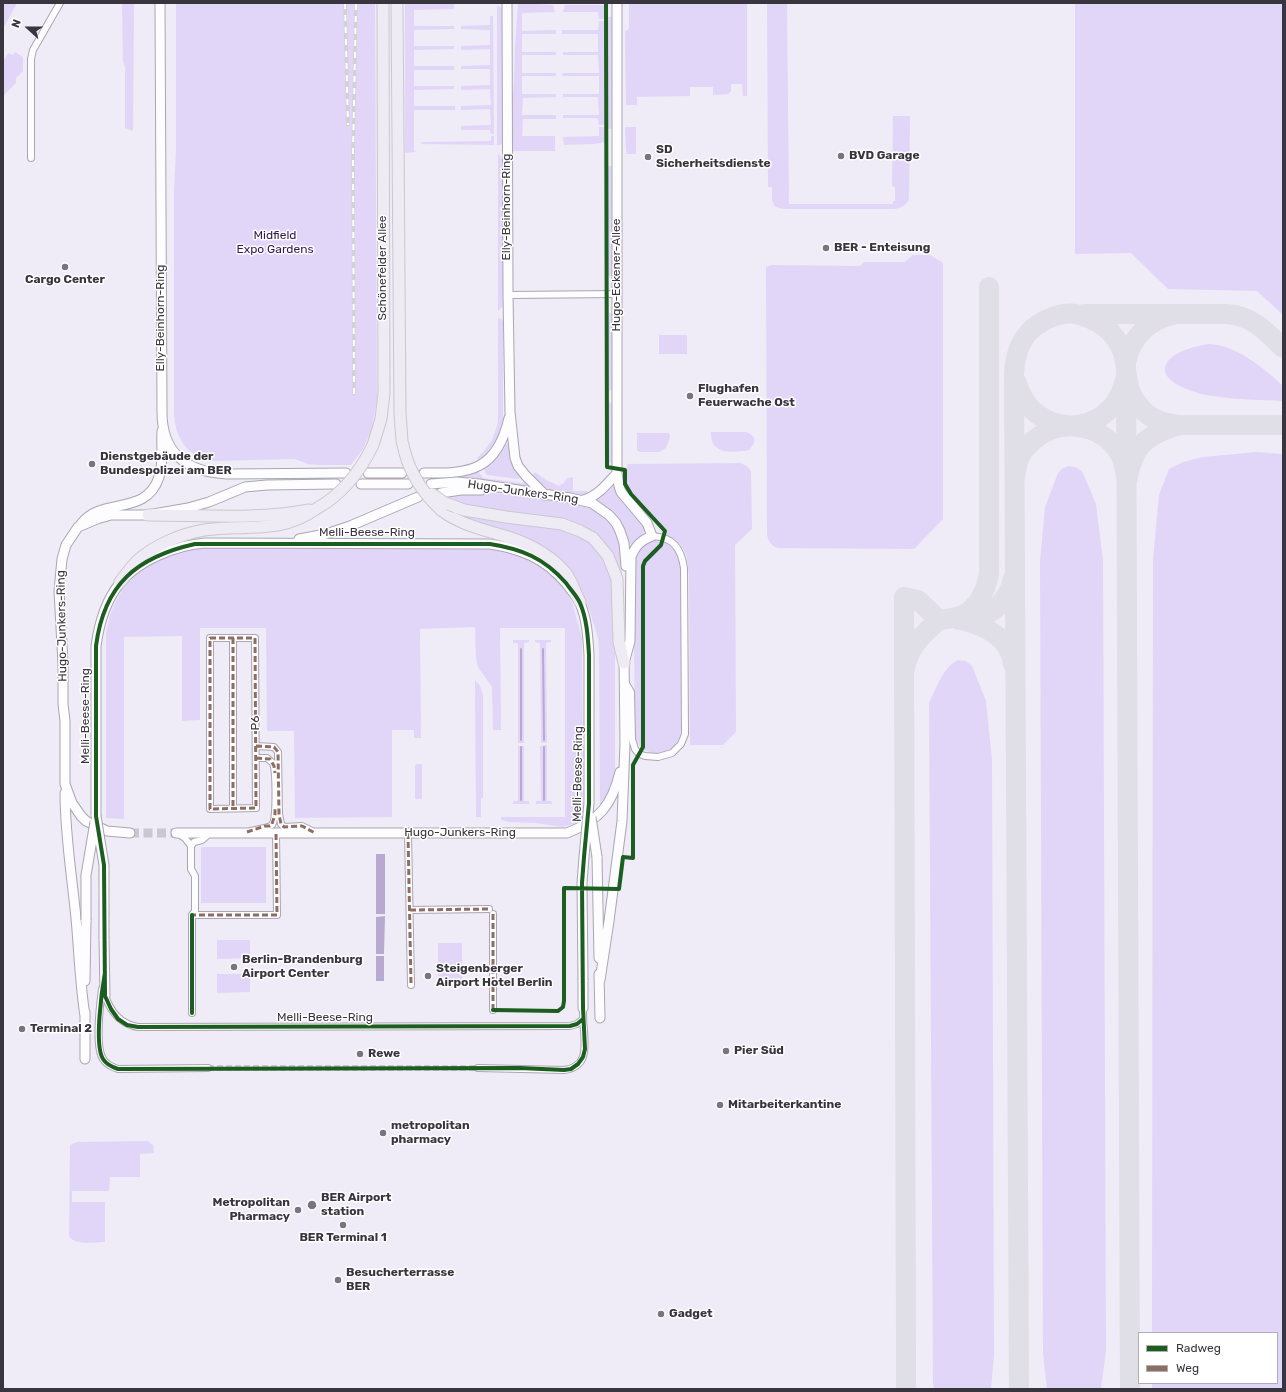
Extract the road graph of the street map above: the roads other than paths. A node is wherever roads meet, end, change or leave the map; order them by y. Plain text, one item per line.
1 (60, 3) edge
2 (160, 3) edge
3 (383, 3) edge
4 (397, 3) edge
5 (507, 3) edge
6 (617, 3) edge
7 (31, 158) dead end
8 (617, 294) junction
9 (508, 295) junction
10 (510, 412) junction
11 (162, 426) junction
12 (346, 473) dead end
13 (402, 473) dead end
14 (424, 473) dead end
15 (617, 473) junction
16 (368, 474) dead end
17 (336, 484) dead end
18 (361, 484) dead end
19 (408, 484) dead end
20 (426, 484) junction
21 (441, 493) dead end
22 (530, 493) junction
23 (545, 495) junction
24 (418, 497) dead end
25 (583, 500) junction
26 (316, 509) junction
27 (148, 515) junction
28 (78, 527) junction
29 (652, 536) junction
30 (270, 543) junction
31 (120, 582) junction
32 (580, 602) junction
33 (232, 638) junction
34 (624, 663) junction
35 (624, 681) junction
36 (256, 746) junction
37 (256, 758) junction
38 (65, 784) junction
39 (589, 803) junction
40 (233, 808) junction
41 (96, 816) junction
42 (211, 832) junction
43 (247, 832) junction
44 (276, 832) junction
45 (130, 833) tunnel mouth
46 (176, 833) joint
47 (315, 833) junction
48 (408, 833) junction
49 (191, 846) junction
50 (410, 910) junction
51 (192, 915) junction
52 (600, 980) junction
53 (411, 986) dead end
54 (104, 993) junction
55 (583, 1008) joint
56 (494, 1010) dead end
57 (192, 1013) dead end
58 (85, 1016) junction
59 (583, 1018) junction
60 (600, 1018) dead end
61 (85, 1059) dead end
62 (208, 1068) tunnel mouth
63 (478, 1068) tunnel mouth

1 - 7 street
2 - 11 street, Elly-Beinhorn-Ring
3 - 26 highway, Schönefelder Allee, bridge
4 - 20 highway, Schönefelder Allee, bridge
5 - 9 street, Elly-Beinhorn-Ring
6 - 8 street, Hugo-Eckener-Allee
8 - 9 street
8 - 15 street, Hugo-Eckener-Allee
9 - 10 street, Elly-Beinhorn-Ring
10 - 14 street, Elly-Beinhorn-Ring
10 - 23 street, Elly-Beinhorn-Ring
11 - 12 street, Elly-Beinhorn-Ring
11 - 28 street, Hugo-Junkers-Ring
13 - 16 street
15 - 25 street
15 - 29 street, Hugo-Eckener-Allee
17 - 27 street
18 - 19 street
20 - 22 street, Hugo-Junkers-Ring
20 - 32 highway, Schönefelder Allee, bridge
20 - 34 highway, bridge
21 - 22 street
22 - 23 street, Hugo-Junkers-Ring
23 - 25 street, Hugo-Junkers-Ring
24 - 30 street
25 - 34 street, Hugo-Junkers-Ring
26 - 27 highway
26 - 31 highway, Schönefelder Allee
27 - 28 street
28 - 38 street, Hugo-Junkers-Ring
29 - 34 street
29 - 35 street, Hugo-Junkers-Ring
30 - 31 street, Melli-Beese-Ring
30 - 32 street, Melli-Beese-Ring
31 - 41 street, Melli-Beese-Ring
32 - 39 street, Melli-Beese-Ring
33 - 36 street, P6
33 - 40 street, P6
33 - 40 street, P6
34 - 35 street, Hugo-Junkers-Ring
35 - 48 street, Hugo-Junkers-Ring
35 - 52 street, Hugo-Junkers-Ring
36 - 37 street, P6
36 - 47 street
37 - 40 street, P6
37 - 43 street
38 - 45 street, Hugo-Junkers-Ring
38 - 58 street
39 - 52 street, Melli-Beese-Ring, bridge
39 - 55 street, Melli-Beese-Ring, bridge
41 - 54 street, Melli-Beese-Ring, bridge
41 - 58 street, Melli-Beese-Ring, bridge
42 - 43 street, Hugo-Junkers-Ring
42 - 46 street, Hugo-Junkers-Ring
42 - 49 street
43 - 44 street, Hugo-Junkers-Ring
44 - 47 street, Hugo-Junkers-Ring
44 - 51 street
46 - 49 street
47 - 48 street, Hugo-Junkers-Ring
48 - 50 street
49 - 51 street
50 - 53 street
50 - 56 street
51 - 57 street
52 - 60 street, Melli-Beese-Ring
54 - 59 street, Melli-Beese-Ring
54 - 62 street, Melli-Beese-Ring
55 - 59 street, Melli-Beese-Ring
58 - 61 street, Melli-Beese-Ring
59 - 63 street, Melli-Beese-Ring

